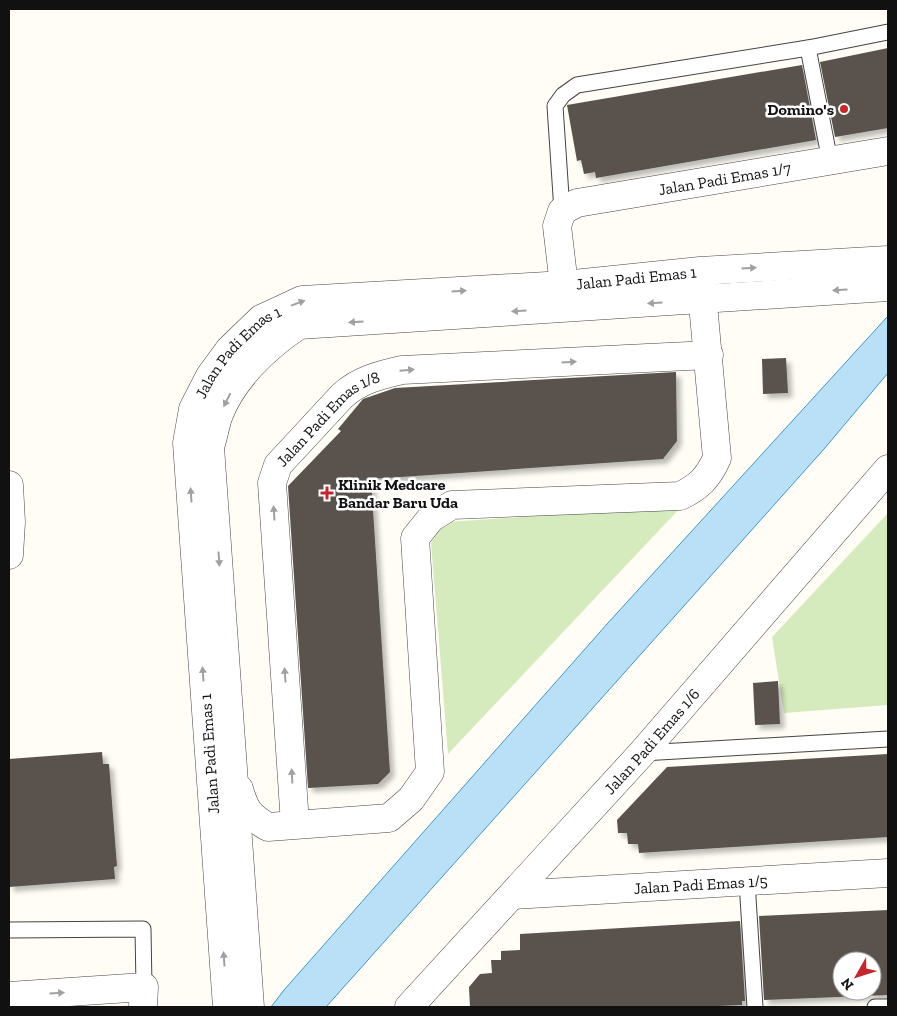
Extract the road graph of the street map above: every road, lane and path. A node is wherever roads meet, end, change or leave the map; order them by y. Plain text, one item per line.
1 (888, 32) edge
2 (808, 48) junction
3 (888, 151) edge
4 (830, 161) junction
5 (562, 211) junction
6 (888, 260) edge
7 (700, 271) junction
8 (888, 286) edge
9 (566, 296) junction
10 (703, 300) junction
11 (709, 355) junction
12 (888, 469) edge
13 (9, 484) edge
14 (9, 555) edge
15 (888, 739) edge
16 (642, 753) junction
17 (235, 776) junction
18 (295, 824) junction
19 (268, 828) junction
20 (888, 874) edge
21 (241, 878) junction
22 (747, 882) junction
23 (513, 895) junction
24 (9, 930) edge
25 (9, 996) edge
26 (144, 997) edge
27 (888, 1006) edge
28 (227, 1007) edge
29 (250, 1007) edge
30 (409, 1007) edge
31 (755, 1007) edge
32 (875, 1007) edge

1 - 2 lane
2 - 4 lane
2 - 5 lane
3 - 4 street, Jalan Padi Emas 1/7
4 - 5 street, Jalan Padi Emas 1/7
5 - 9 street
7 -> 6 street, Jalan Padi Emas 1
7 - 9 street, Jalan Padi Emas 1
7 - 10 street
8 -> 10 street, Jalan Padi Emas 1
10 -> 9 street, Jalan Padi Emas 1
9 -> 17 street, Jalan Padi Emas 1
28 -> 9 street, Jalan Padi Emas 1
10 - 11 street
11 - 18 street
18 -> 11 street, Jalan Padi Emas 1/8
12 - 16 street, Jalan Padi Emas 1/6
13 - 14 street
15 - 16 lane
16 - 23 street, Jalan Padi Emas 1/6
17 - 19 street
17 - 21 street, Jalan Padi Emas 1
18 - 19 street
19 - 21 street
20 - 22 street, Jalan Padi Emas 1/5
21 - 29 street, Jalan Padi Emas 1
22 - 23 street, Jalan Padi Emas 1/5
22 - 31 lane
23 - 30 street, Jalan Padi Emas 1/6
24 - 26 lane
25 -> 26 street
27 - 32 lane

